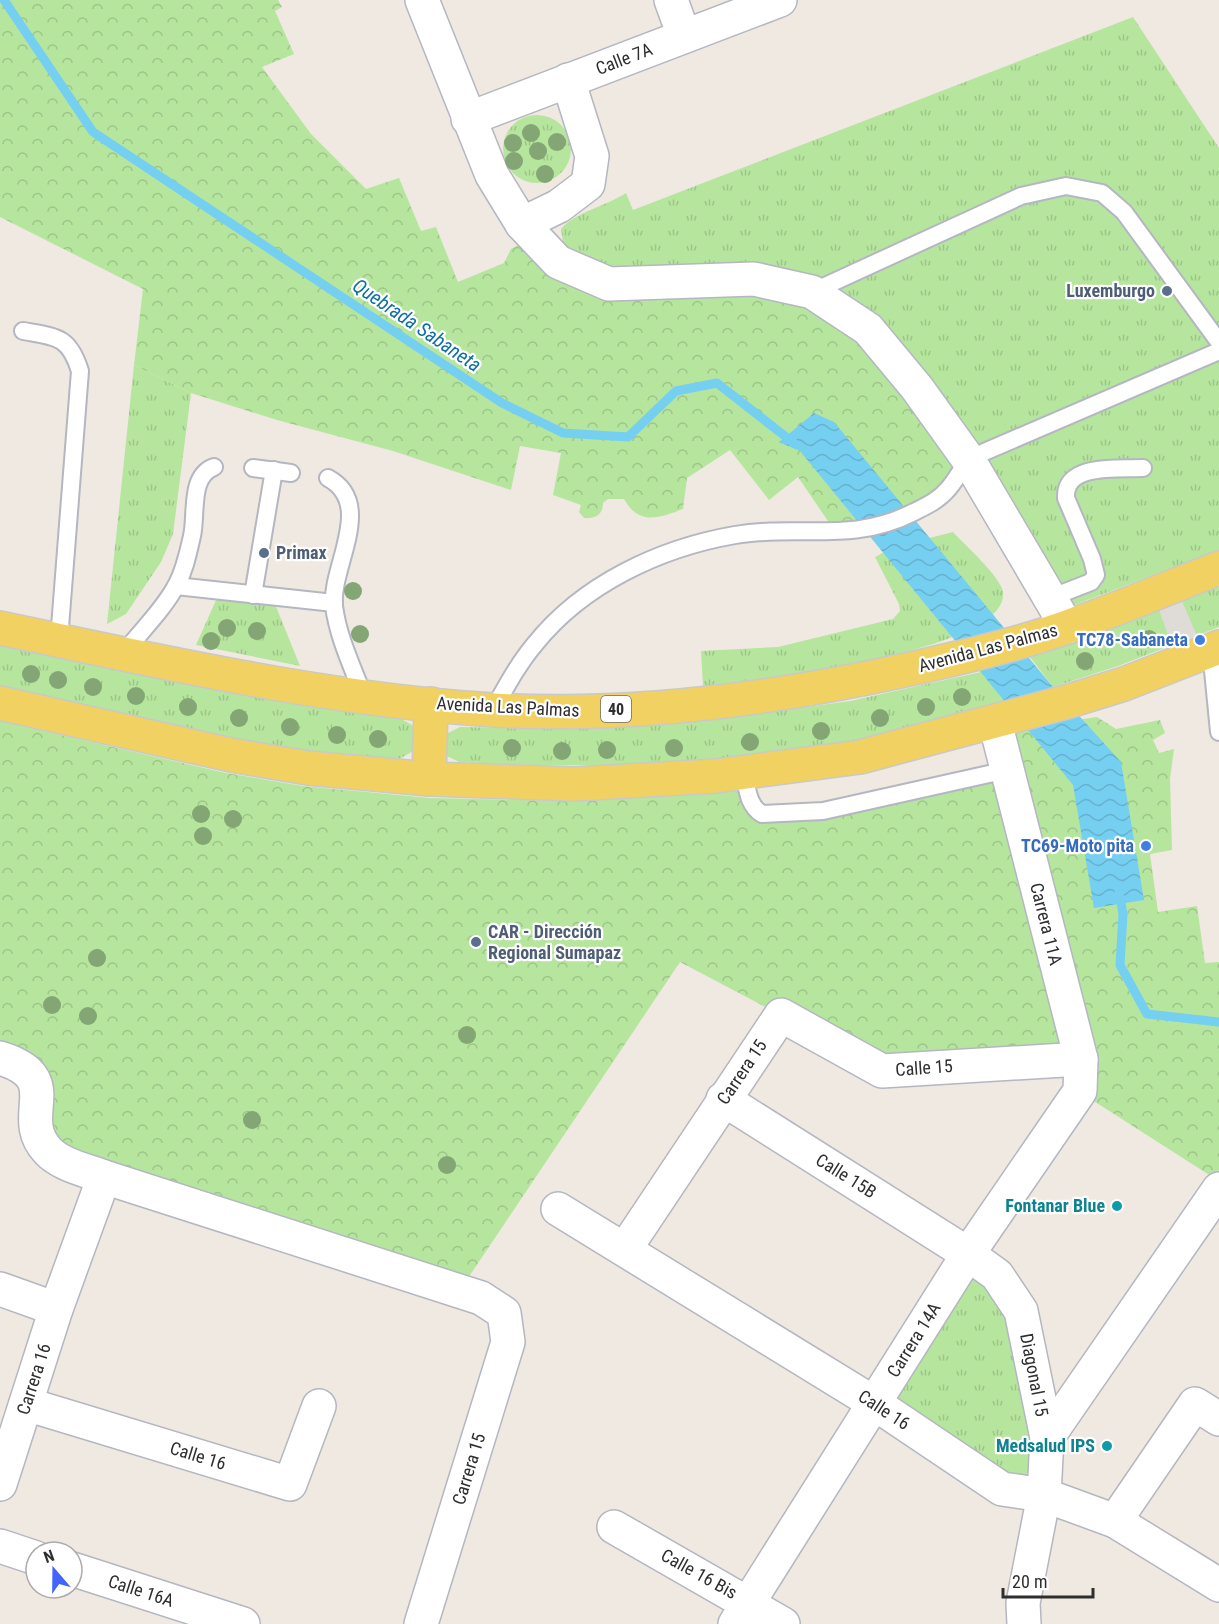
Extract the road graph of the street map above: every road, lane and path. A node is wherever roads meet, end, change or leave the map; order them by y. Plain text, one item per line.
1 (422, 0) edge
2 (671, 0) edge
3 (780, 0) edge
4 (684, 36) junction
5 (568, 80) junction
6 (468, 119) junction
7 (522, 224) junction
8 (812, 292) junction
9 (23, 332) dead end
10 (1219, 342) edge
11 (1219, 351) edge
12 (968, 459) junction
13 (214, 467) dead end
14 (253, 468) dead end
15 (1143, 468) dead end
16 (274, 470) junction
17 (291, 473) dead end
18 (328, 478) dead end
19 (1219, 568) edge
20 (176, 586) junction
21 (253, 595) junction
22 (1050, 598) junction
23 (334, 603) junction
24 (1067, 627) junction
25 (0, 628) edge
26 (59, 640) junction
27 (1215, 648) edge
28 (123, 654) junction
29 (363, 695) junction
30 (0, 703) edge
31 (431, 704) junction
32 (493, 710) junction
33 (995, 722) junction
34 (1219, 732) edge
35 (1007, 770) junction
36 (744, 773) junction
37 (429, 779) junction
38 (781, 1015) joint
39 (0, 1058) edge
40 (1081, 1059) junction
41 (1080, 1091) joint
42 (723, 1099) junction
43 (104, 1177) junction
44 (1219, 1190) edge
45 (558, 1209) dead end
46 (625, 1250) junction
47 (968, 1254) junction
48 (0, 1289) edge
49 (56, 1308) junction
50 (874, 1403) junction
51 (26, 1404) junction
52 (318, 1406) dead end
53 (1219, 1419) edge
54 (1047, 1438) junction
55 (0, 1484) edge
56 (1044, 1495) junction
57 (1115, 1521) junction
58 (614, 1527) dead end
59 (0, 1546) edge
60 (24, 1554) edge
61 (84, 1573) edge
62 (1219, 1585) edge
63 (742, 1613) edge
64 (243, 1624) edge
65 (421, 1624) edge
66 (783, 1624) edge
67 (1024, 1624) edge

1 - 6 street
2 - 4 street
3 - 4 street, Calle 7A
4 - 5 street, Calle 7A
5 - 6 street, Calle 7A
5 - 7 street
6 - 7 street
7 - 8 street
8 - 10 lane
8 - 12 street
9 - 26 lane
11 - 12 lane
12 - 22 street
12 - 32 lane
13 - 20 lane
14 - 16 lane
15 - 22 lane
16 - 17 lane
16 - 21 lane
18 - 23 lane
19 - 24 main road, Avenida Las Palmas / 40
20 - 21 lane
20 - 28 lane
21 - 23 lane
22 - 24 street
23 - 29 lane
24 - 32 main road, Avenida Las Palmas / 40
25 - 26 main road, Avenida Las Palmas / 40
26 - 28 main road, Avenida Las Palmas / 40
27 - 33 main road
27 - 34 lane
28 - 29 main road, Avenida Las Palmas / 40
29 - 31 main road, Avenida Las Palmas / 40
30 - 37 main road
31 - 32 main road, Avenida Las Palmas / 40
31 - 37 main road
33 - 35 street, Carrera 11A
33 - 36 main road
35 - 36 lane
35 - 40 street, Carrera 11A
36 - 37 main road
38 - 40 street, Calle 15
38 - 42 street, Carrera 15
39 - 43 street
40 - 41 street, Carrera 11A
41 - 47 street, Carrera 14A
42 - 46 street, Carrera 15
42 - 47 street, Calle 15B
43 - 49 street, Carrera 16
43 - 65 street, Carrera 15
44 - 54 street
45 - 46 street, Calle 16
46 - 50 street, Calle 16
47 - 50 street, Carrera 14A
47 - 54 street, Diagonal 15
48 - 49 street
49 - 51 street, Carrera 16
50 - 56 street, Calle 16
50 - 63 street, Carrera 14A
51 - 52 street, Calle 16
51 - 55 street, Carrera 16
53 - 57 street
54 - 56 street, Diagonal 15
56 - 57 street, Calle 16
56 - 67 street, Diagonal 15
57 - 62 street, Calle 16
58 - 63 street, Calle 16 Bis
59 - 60 street
61 - 64 street, Calle 16A
63 - 66 street, Calle 16 Bis

